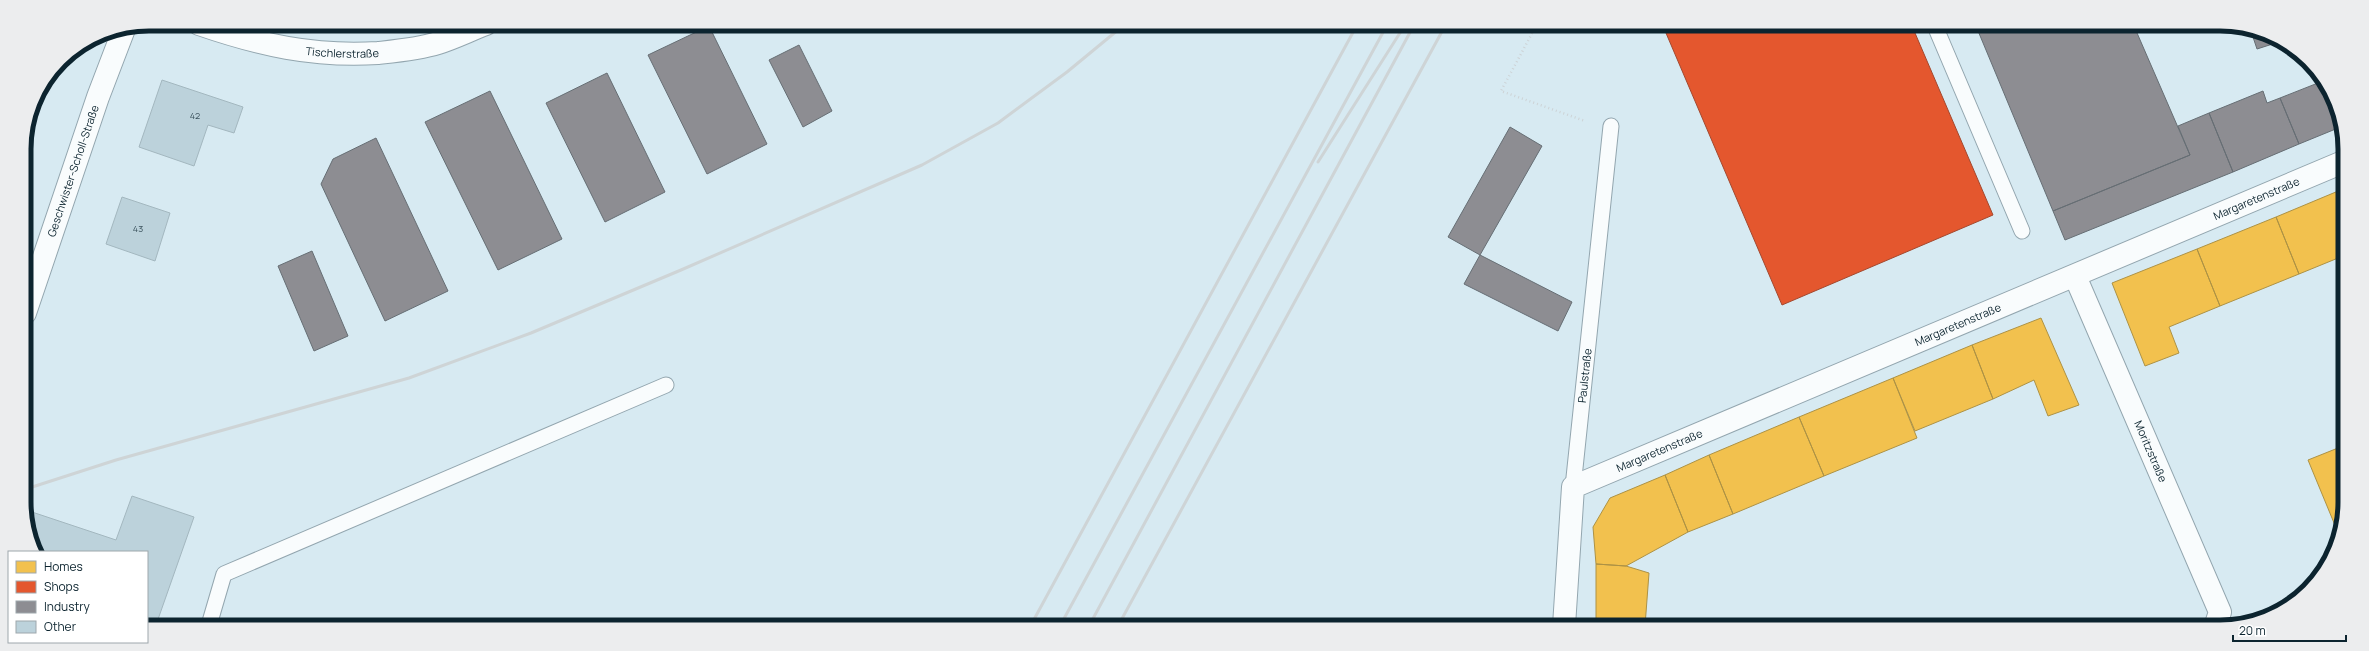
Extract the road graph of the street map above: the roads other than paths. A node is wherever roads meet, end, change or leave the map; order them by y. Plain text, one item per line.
1 (221, 31) edge
2 (469, 31) edge
3 (1937, 31) edge
4 (122, 34) edge
5 (1611, 126) road end
6 (2338, 164) edge
7 (2022, 231) dead end
8 (2074, 276) junction
9 (31, 295) edge
10 (666, 385) dead end
11 (1573, 487) junction
12 (210, 620) edge
13 (1564, 620) edge
14 (2217, 620) edge

1 - 2 street, Tischlerstraße
3 - 7 lane
4 - 9 street, Geschwister-Scholl-Straße
5 - 11 lane, Paulstraße
6 - 8 street, Margaretenstraße
8 - 11 street, Margaretenstraße
8 - 14 street, Moritzstraße
10 - 12 lane
11 - 13 street, Paulstraße

